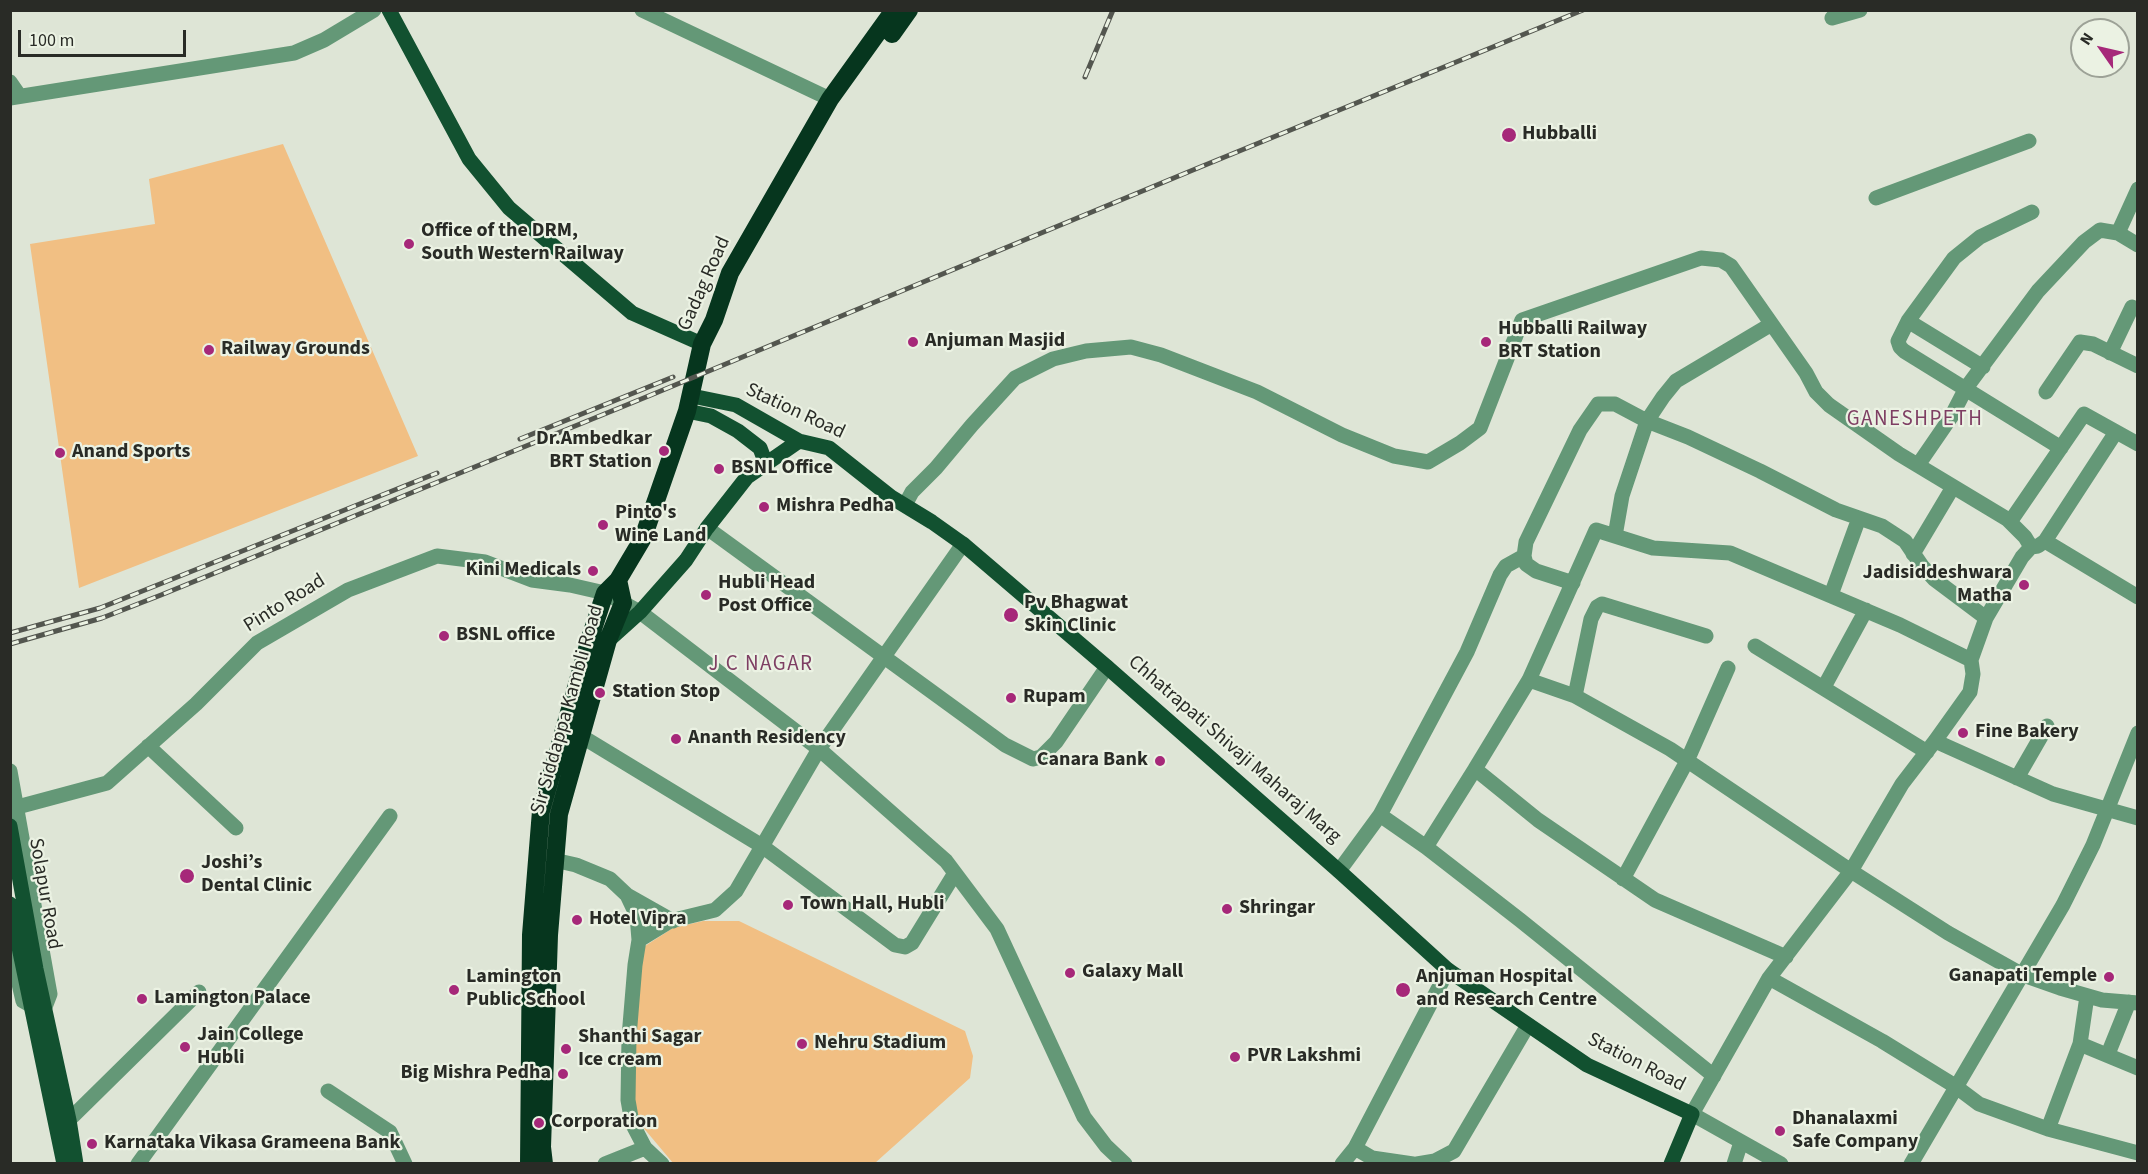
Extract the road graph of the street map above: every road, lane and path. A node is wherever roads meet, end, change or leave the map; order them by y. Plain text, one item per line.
1 (374, 10) edge
2 (389, 10) edge
3 (642, 10) edge
4 (894, 10) edge
5 (909, 10) edge
6 (1860, 10) edge
7 (1832, 18) dead end
8 (10, 82) edge
9 (15, 96) edge
10 (830, 99) junction
11 (2029, 141) dead end
12 (792, 163) junction
13 (2138, 189) edge
14 (1876, 198) dead end
15 (2032, 212) dead end
16 (2118, 233) junction
17 (2138, 245) edge
18 (2132, 307) dead end
19 (1908, 321) junction
20 (1770, 325) junction
21 (702, 345) junction
22 (2110, 352) junction
23 (2138, 366) edge
24 (1983, 367) junction
25 (1966, 388) junction
26 (2046, 392) dead end
27 (690, 404) junction
28 (1647, 422) junction
29 (2116, 432) junction
30 (799, 441) junction
31 (2138, 444) edge
32 (2061, 448) junction
33 (1918, 465) junction
34 (763, 467) junction
35 (1953, 487) junction
36 (905, 505) junction
37 (1859, 518) junction
38 (932, 522) joint
39 (2010, 522) junction
40 (707, 528) junction
41 (1615, 536) junction
42 (963, 544) junction
43 (2038, 544) junction
44 (1913, 554) junction
45 (1524, 556) junction
46 (618, 580) junction
47 (1573, 584) junction
48 (605, 593) junction
49 (1831, 595) junction
50 (2138, 597) edge
51 (623, 603) junction
52 (1866, 610) junction
53 (640, 612) junction
54 (1986, 618) junction
55 (1706, 636) dead end
56 (608, 640) junction
57 (1755, 645) dead end
58 (883, 656) junction
59 (1971, 660) junction
60 (1107, 667) junction
61 (1728, 668) dead end
62 (1528, 680) junction
63 (1824, 687) junction
64 (1575, 696) junction
65 (2047, 726) dead end
66 (2138, 733) edge
67 (581, 736) junction
68 (148, 746) junction
69 (1931, 746) junction
70 (819, 749) junction
71 (1687, 761) junction
72 (1475, 769) junction
73 (10, 771) edge
74 (2017, 778) junction
75 (14, 808) edge
76 (2106, 810) junction
77 (1380, 815) junction
78 (390, 816) dead end
79 (2138, 818) edge
80 (10, 826) edge
81 (236, 828) dead end
82 (762, 846) junction
83 (1426, 847) junction
84 (554, 860) junction
85 (1340, 871) junction
86 (1851, 871) junction
87 (955, 873) junction
88 (1623, 879) junction
89 (627, 895) junction
90 (10, 904) edge
91 (673, 921) junction
92 (639, 940) junction
93 (10, 945) edge
94 (1786, 957) junction
95 (1448, 969) junction
96 (30, 971) junction
97 (2022, 975) junction
98 (1769, 978) junction
99 (199, 992) dead end
100 (2087, 996) junction
101 (2133, 1002) edge
102 (38, 1006) junction
103 (1528, 1025) junction
104 (2080, 1044) junction
105 (2108, 1054) junction
106 (2138, 1068) edge
107 (1714, 1076) junction
108 (1955, 1086) junction
109 (328, 1091) dead end
110 (1692, 1114) junction
111 (69, 1120) junction
112 (2048, 1129) junction
113 (1741, 1142) junction
114 (645, 1148) junction
115 (1355, 1148) junction
116 (2138, 1153) edge
117 (1373, 1161) edge
118 (64, 1164) edge
119 (76, 1164) edge
120 (138, 1164) edge
121 (405, 1164) edge
122 (529, 1164) edge
123 (544, 1164) edge
124 (605, 1164) edge
125 (662, 1164) edge
126 (1125, 1164) edge
127 (1342, 1164) edge
128 (1415, 1164) edge
129 (1671, 1164) edge
130 (1734, 1164) edge
131 (1781, 1164) edge
132 (1911, 1164) edge

1 - 9 street
2 - 21 main road
3 - 10 street
4 - 10 highway, Gadag Road
5 - 12 highway, Gadag Road
6 - 7 street
8 - 9 street
10 - 12 highway, Gadag Road
11 - 14 street
12 - 21 highway, Gadag Road
13 - 16 street
15 - 19 street
16 - 17 street
16 - 24 street
18 - 22 street
19 - 24 street
19 - 25 street
20 - 28 street
20 - 33 street
20 - 36 street
21 - 27 highway, Gadag Road
22 - 23 street
22 - 26 street
24 - 25 street
25 - 32 street
25 - 33 street
27 - 30 main road, Station Road
27 - 34 main road
27 - 46 highway, Gadag Road
28 - 37 street
28 - 41 street
28 - 45 street
29 - 31 street
29 - 32 street
29 - 43 street
30 - 34 main road
30 - 36 main road, Station Road
32 - 39 street
33 - 35 street
34 - 40 main road
35 - 39 street
35 - 44 street
36 - 38 main road, Station Road
37 - 44 street
37 - 49 street
38 - 42 main road, Chhatrapati Shivaji Maharaj Marg
39 - 43 street
40 - 53 main road
40 - 58 street
41 - 47 street
41 - 49 street
42 - 58 street
42 - 60 main road, Chhatrapati Shivaji Maharaj Marg
43 - 50 street
43 - 54 street
44 - 54 street
45 - 47 street
45 - 77 street
46 - 48 highway, Sir Siddappa Kambli Road
46 - 51 highway, Sir Siddappa Kambli Road
47 - 62 street
48 - 51 street, Pinto Road
48 - 68 street, Pinto Road
48 - 122 highway, Sir Siddappa Kambli Road
49 - 52 street
51 - 53 street, Pinto Road
51 - 56 highway, Sir Siddappa Kambli Road
52 - 59 street
52 - 63 street
53 - 56 main road
53 - 70 street, Pinto Road
54 - 59 street
55 - 64 street
56 - 67 highway, Sir Siddappa Kambli Road
57 - 63 street
58 - 60 street
58 - 70 street
59 - 69 street
60 - 85 main road, Chhatrapati Shivaji Maharaj Marg
61 - 71 street
62 - 64 street
62 - 72 street
63 - 69 street
64 - 71 street
65 - 74 street
66 - 76 street
67 - 82 street
67 - 84 highway, Sir Siddappa Kambli Road
68 - 75 street, Pinto Road
68 - 81 street
69 - 74 street
69 - 86 street
70 - 82 street
70 - 87 street, Pinto Road
71 - 86 street
71 - 88 street
72 - 83 street
72 - 88 street
73 - 75 street
74 - 76 street
75 - 102 street
76 - 79 street
76 - 97 street
77 - 83 street
77 - 85 street
78 - 120 street
80 - 96 main road, Solapur Road
82 - 87 street
82 - 91 street
83 - 107 street
84 - 89 street
84 - 123 highway, Sir Siddappa Kambli Road
85 - 95 main road, Chhatrapati Shivaji Maharaj Marg
86 - 94 street
86 - 97 street
87 - 126 street, Pinto Road
88 - 94 street
89 - 91 street
89 - 92 street
90 - 96 main road
91 - 92 street
92 - 114 street
93 - 102 street
94 - 98 street
95 - 103 main road, Station Road
95 - 115 street
96 - 102 main road
97 - 100 street
97 - 108 street
98 - 107 street
98 - 108 street
99 - 111 street
100 - 101 street
100 - 104 street
101 - 105 street
102 - 111 main road
102 - 118 main road
103 - 110 main road, Station Road
103 - 128 street
104 - 105 street
104 - 112 street
105 - 106 street
107 - 110 street
108 - 112 street
108 - 132 street
109 - 121 street
110 - 113 street, Station Road
110 - 129 main road
111 - 119 main road
112 - 116 street
113 - 130 street
113 - 131 street, Station Road
114 - 124 street
114 - 125 street
115 - 117 street
115 - 127 street
117 - 128 street

